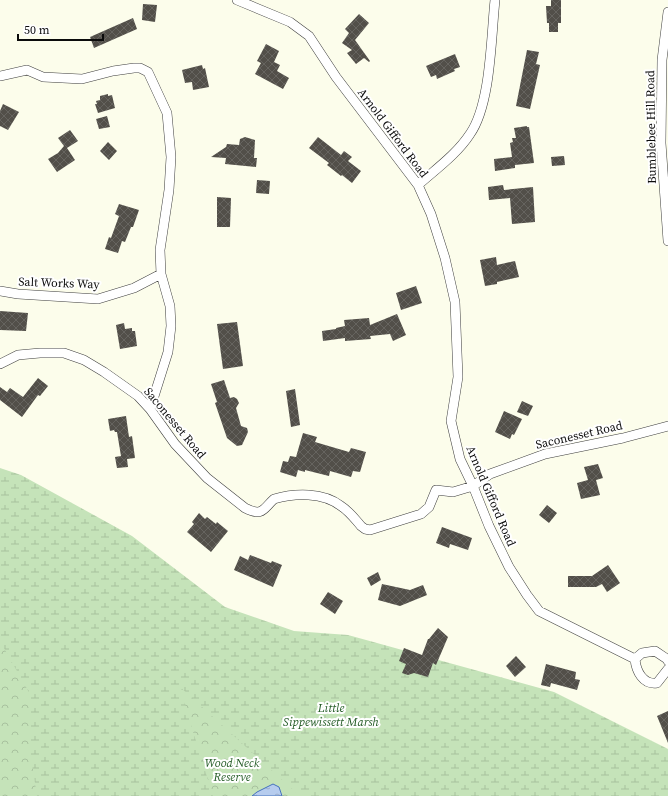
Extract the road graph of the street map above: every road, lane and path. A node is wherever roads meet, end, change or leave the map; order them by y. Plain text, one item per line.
1 (237, 0) edge
2 (495, 0) edge
3 (668, 12) edge
4 (0, 76) edge
5 (418, 185) junction
6 (668, 242) edge
7 (162, 274) junction
8 (0, 291) edge
9 (0, 364) edge
10 (150, 409) junction
11 (668, 426) edge
12 (473, 486) junction
13 (635, 659) junction
14 (668, 661) edge
15 (668, 669) edge

1 - 5 street, Arnold Gifford Road
2 - 5 street
3 - 6 street, Bumblebee Hill Road
4 - 7 street
5 - 12 street, Arnold Gifford Road
7 - 8 street, Salt Works Way
7 - 10 street
9 - 10 street, Saconesset Road
10 - 12 street, Saconesset Road
11 - 12 street, Saconesset Road
12 - 13 street, Arnold Gifford Road
13 - 14 street
13 - 15 street

